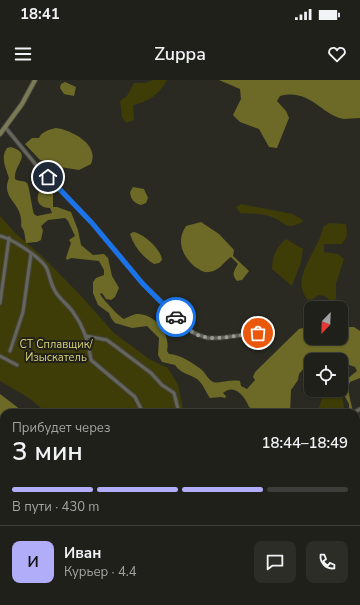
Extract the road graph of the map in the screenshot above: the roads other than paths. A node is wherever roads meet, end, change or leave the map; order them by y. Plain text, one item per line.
1 (35, 80) edge
2 (5, 127) junction
3 (0, 134) edge
4 (0, 236) edge
5 (9, 238) junction
6 (31, 254) junction
7 (0, 303) edge
8 (258, 333) dead end
9 (86, 336) junction
10 (10, 352) dead end
11 (0, 356) edge
12 (17, 365) dead end
13 (141, 409) edge
14 (178, 409) edge

1 - 2 main road
2 - 3 main road
2 - 8 street
4 - 5 street
5 - 6 street
5 - 7 street
6 - 9 street
6 - 10 street
9 - 13 street
9 - 14 street
11 - 12 street

